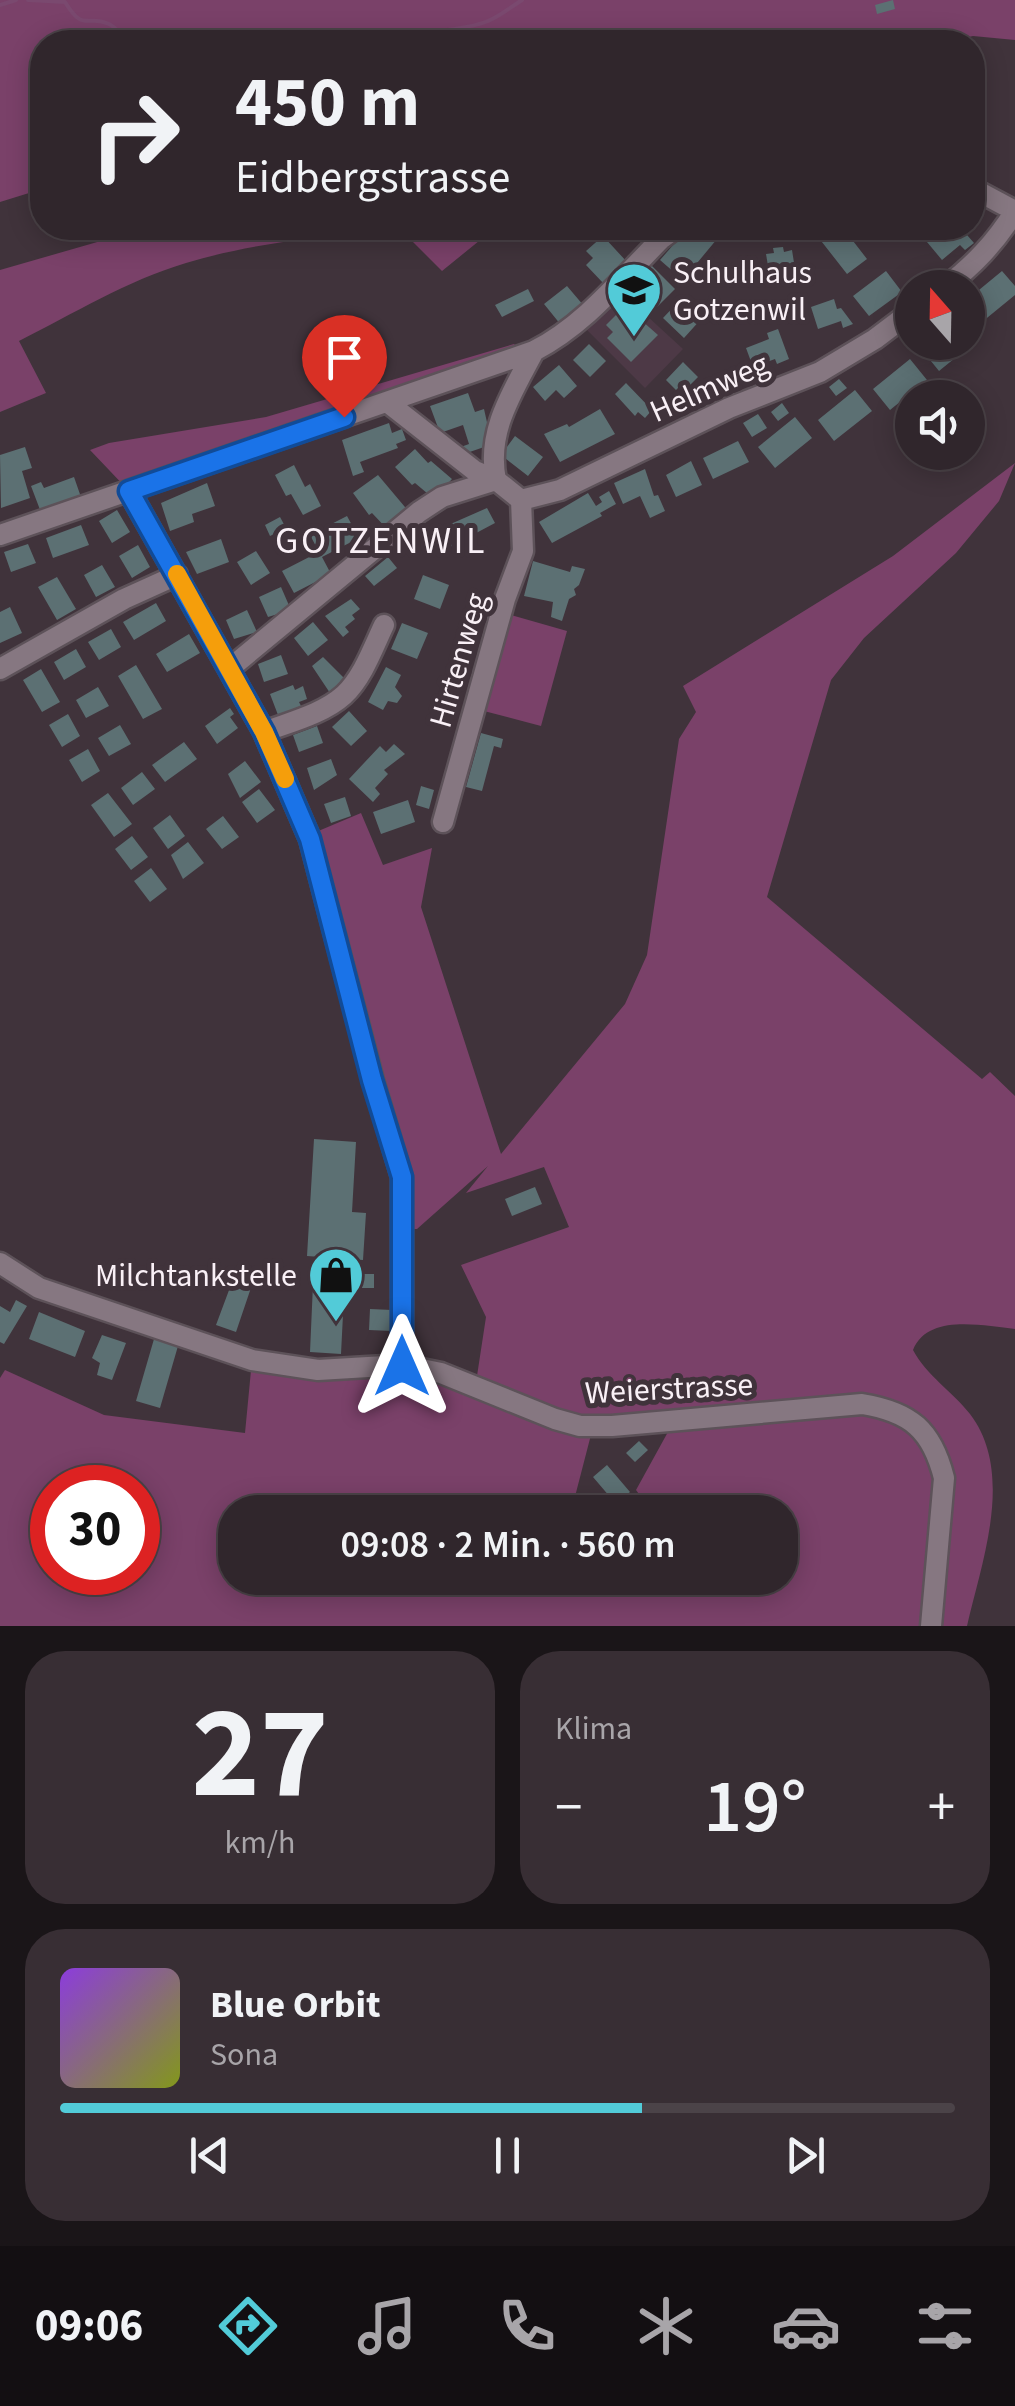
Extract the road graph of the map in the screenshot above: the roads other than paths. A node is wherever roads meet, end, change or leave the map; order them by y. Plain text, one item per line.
1 (985, 195) edge
2 (1015, 211) edge
3 (659, 240) edge
4 (968, 270) edge
5 (895, 324) edge
6 (534, 351) junction
7 (386, 402) junction
8 (496, 480) junction
9 (129, 491) junction
10 (521, 500) junction
11 (0, 535) edge
12 (177, 575) junction
13 (384, 625) dead end
14 (0, 669) edge
15 (229, 669) junction
16 (264, 732) junction
17 (443, 822) dead end
18 (0, 1264) edge
19 (402, 1366) junction
20 (931, 1626) edge

1 - 2 street
2 - 4 street
3 - 6 street
5 - 10 street, Helmweg
6 - 7 street
6 - 8 street
7 - 8 street
7 - 9 street
8 - 10 street
8 - 15 street
9 - 11 street
9 - 12 street
10 - 17 street, Hirtenweg
12 - 14 street
12 - 15 street
13 - 16 street
15 - 16 street
16 - 19 street
18 - 19 street, Weierstrasse
19 - 20 street, Weierstrasse

